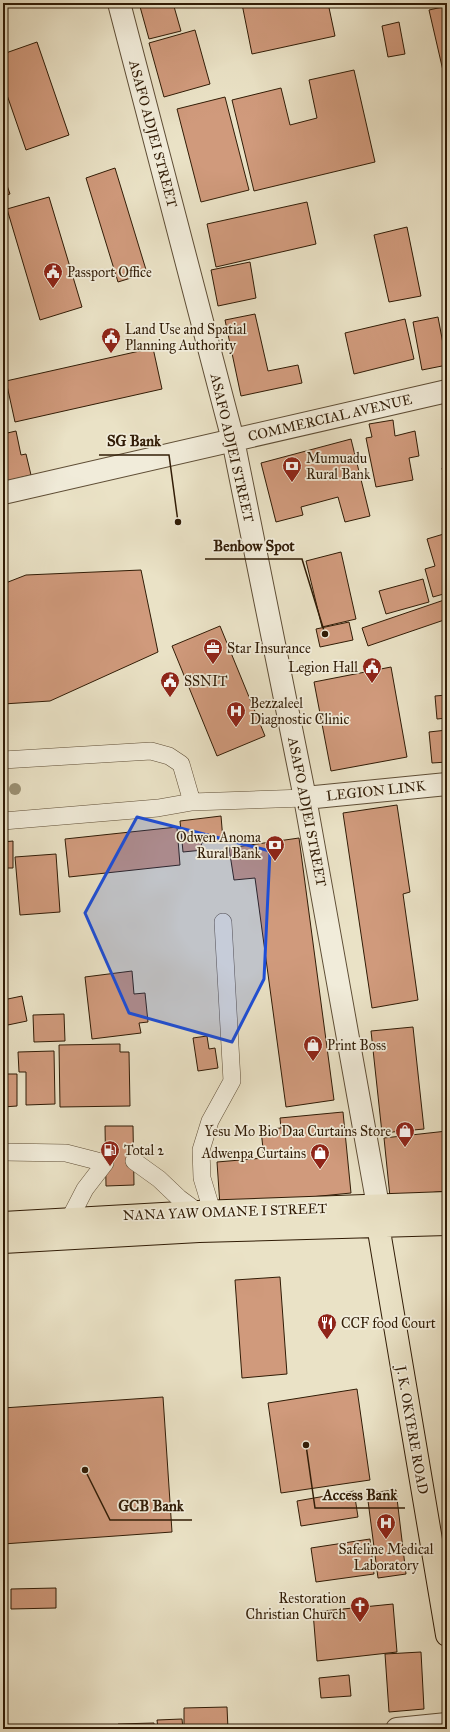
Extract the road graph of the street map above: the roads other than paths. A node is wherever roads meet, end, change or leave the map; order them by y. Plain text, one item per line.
1 (119, 3) edge
2 (447, 391) edge
3 (233, 440) junction
4 (3, 492) edge
5 (3, 760) edge
6 (447, 784) edge
7 (305, 798) junction
8 (192, 802) junction
9 (3, 821) edge
10 (223, 922) dead end
11 (3, 1152) edge
12 (134, 1161) dead end
13 (447, 1203) edge
14 (205, 1212) junction
15 (378, 1215) junction
16 (70, 1218) junction
17 (3, 1223) edge
18 (447, 1224) edge
19 (3, 1242) edge
20 (447, 1635) edge
21 (447, 1724) edge
22 (396, 1729) edge

1 - 3 street, ASAFO ADJEI STREET
2 - 3 street, COMMERCIAL AVENUE
3 - 4 street, COMMERCIAL AVENUE
3 - 7 street, ASAFO ADJEI STREET
5 - 8 lane
6 - 7 street, LEGION LINK
7 - 8 lane
7 - 15 street, ASAFO ADJEI STREET
8 - 9 lane
10 - 14 lane
11 - 16 lane
12 - 14 lane
13 - 15 main road, NANA YAW OMANE I STREET
14 - 15 main road, NANA YAW OMANE I STREET
14 - 16 main road, NANA YAW OMANE I STREET
15 - 18 main road, NANA YAW OMANE I STREET
15 - 19 main road, NANA YAW OMANE I STREET
15 - 20 main road, J. K. OKYERE ROAD
16 - 17 main road, NANA YAW OMANE I STREET
21 - 22 street

